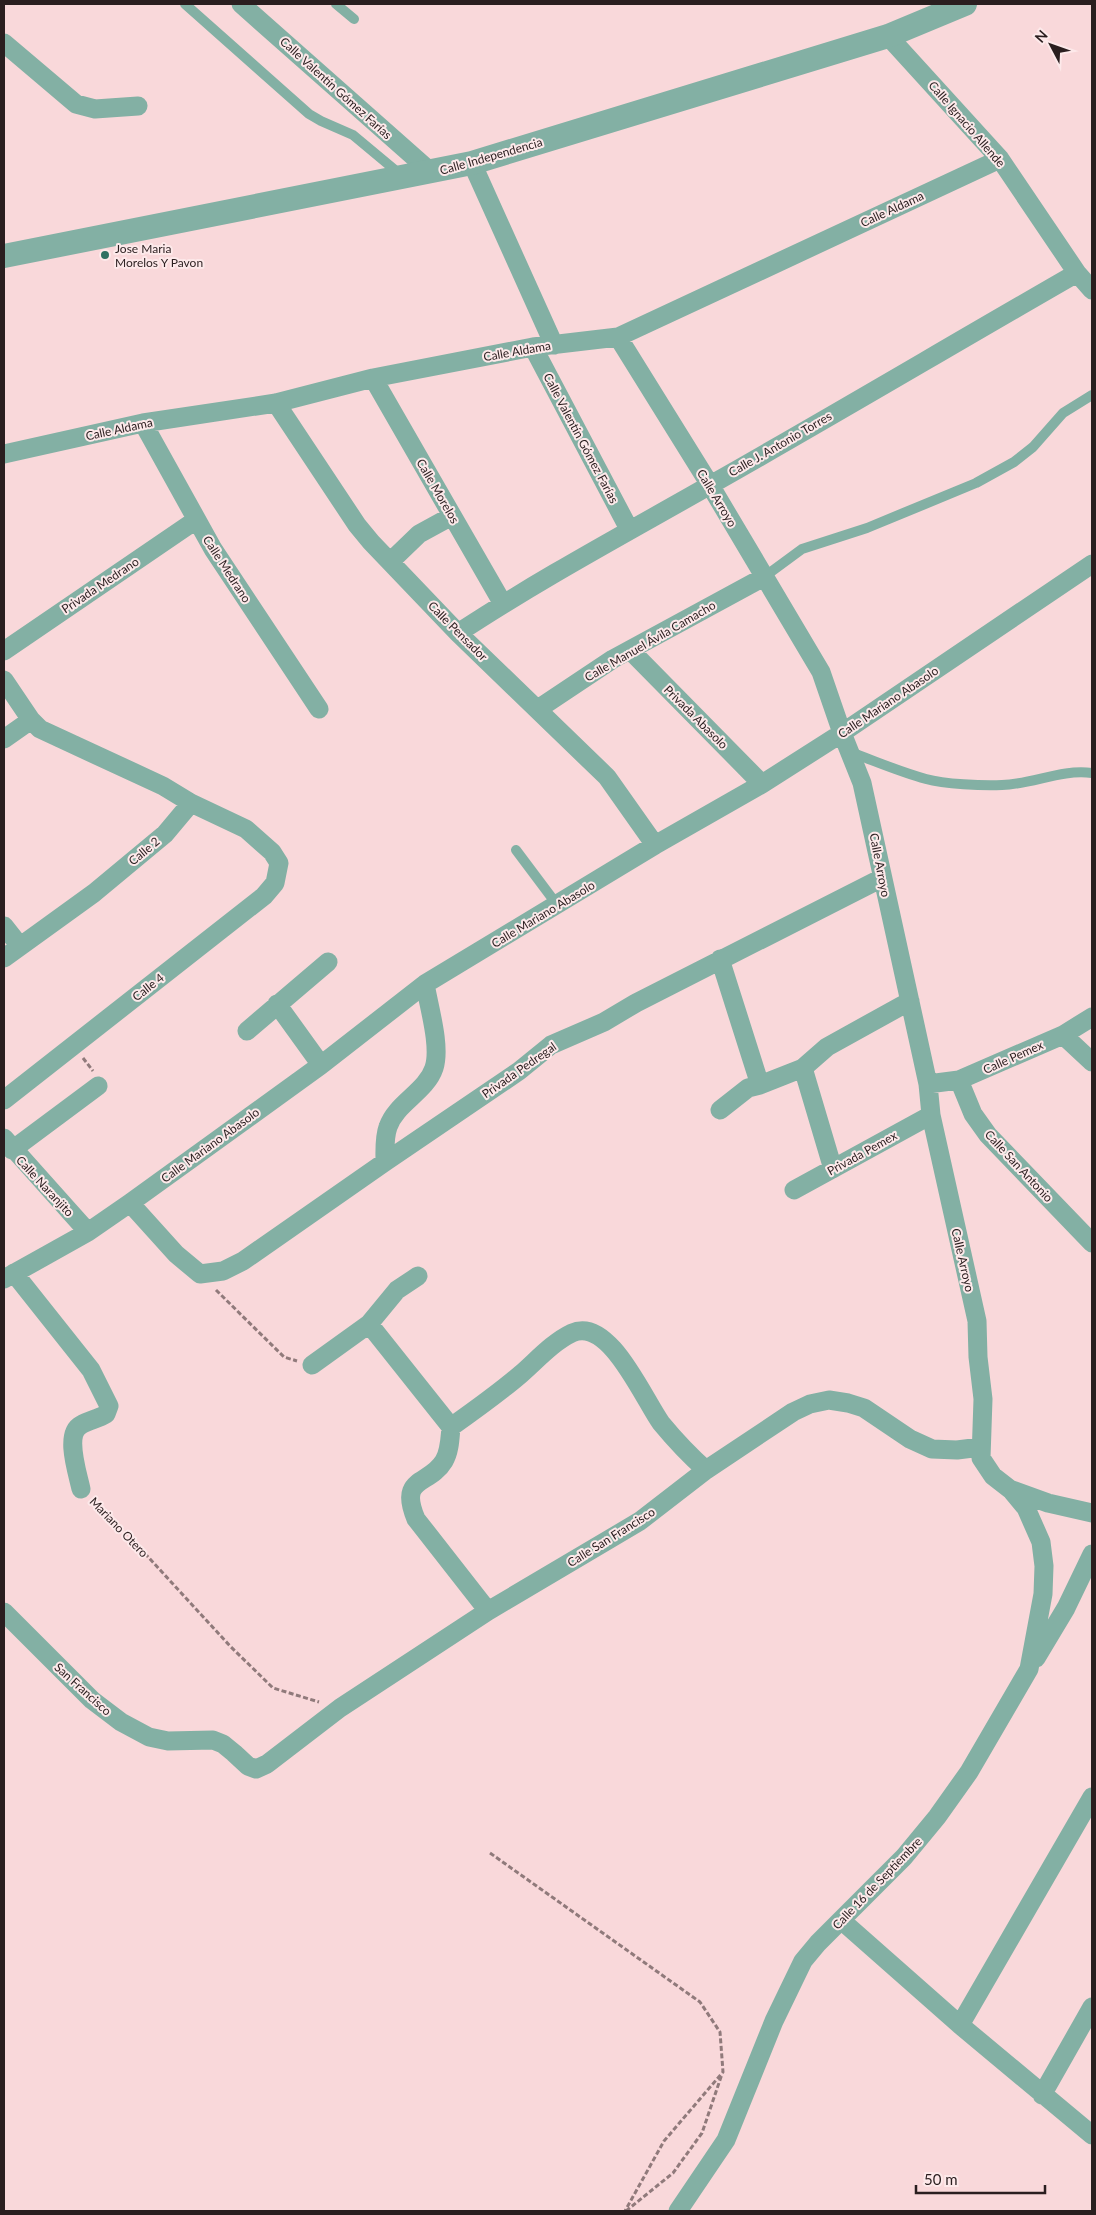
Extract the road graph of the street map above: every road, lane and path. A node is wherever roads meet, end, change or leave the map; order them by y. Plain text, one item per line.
1 (185, 4) edge
2 (241, 4) edge
3 (336, 4) edge
4 (965, 4) edge
5 (354, 19) dead end
6 (888, 36) junction
7 (4, 43) edge
8 (138, 106) dead end
9 (1000, 159) junction
10 (472, 163) junction
11 (431, 172) junction
12 (404, 178) junction
13 (4, 256) edge
14 (1077, 273) junction
15 (1092, 290) edge
16 (618, 337) junction
17 (554, 345) junction
18 (533, 347) junction
19 (373, 378) junction
20 (1092, 395) edge
21 (276, 403) junction
22 (143, 423) junction
23 (4, 454) edge
24 (710, 485) junction
25 (452, 516) junction
26 (196, 520) junction
27 (629, 529) junction
28 (391, 561) junction
29 (1092, 564) edge
30 (764, 577) junction
31 (503, 604) junction
32 (458, 633) junction
33 (630, 650) junction
34 (4, 651) edge
35 (4, 680) edge
36 (319, 709) dead end
37 (538, 709) junction
38 (31, 720) junction
39 (842, 733) junction
40 (4, 739) edge
41 (850, 752) junction
42 (1092, 773) edge
43 (762, 784) junction
44 (191, 803) junction
45 (655, 845) junction
46 (516, 850) dead end
47 (882, 878) junction
48 (558, 906) junction
49 (4, 926) edge
50 (19, 945) junction
51 (4, 958) edge
52 (720, 959) junction
53 (328, 962) dead end
54 (425, 984) junction
55 (910, 1002) junction
56 (277, 1004) junction
57 (1092, 1017) edge
58 (247, 1031) dead end
59 (1063, 1035) junction
60 (74, 1046) junction
61 (1092, 1062) edge
62 (321, 1065) junction
63 (803, 1068) junction
64 (959, 1080) junction
65 (928, 1084) junction
66 (760, 1085) junction
67 (98, 1086) joint
68 (4, 1100) edge
69 (720, 1110) dead end
70 (931, 1115) junction
71 (8, 1144) edge
72 (384, 1162) junction
73 (833, 1169) junction
74 (794, 1190) dead end
75 (130, 1203) junction
76 (88, 1232) junction
77 (1092, 1243) edge
78 (200, 1274) junction
79 (9, 1276) edge
80 (418, 1276) dead end
81 (369, 1324) junction
82 (312, 1366) joint
83 (451, 1427) junction
84 (980, 1447) junction
85 (706, 1470) junction
86 (81, 1489) joint
87 (1011, 1490) junction
88 (1092, 1513) edge
89 (1092, 1554) edge
90 (488, 1611) junction
91 (4, 1612) edge
92 (1029, 1669) junction
93 (340, 1708) junction
94 (256, 1769) joint
95 (1092, 1797) edge
96 (490, 1853) dead end
97 (841, 1920) junction
98 (1092, 2007) edge
99 (960, 2025) junction
100 (722, 2072) junction
101 (1042, 2095) junction
102 (1092, 2136) edge
103 (626, 2211) edge
104 (678, 2211) edge

1 - 12 lane
2 - 11 street, Calle Valentín Gómez Farías
3 - 5 lane
4 - 6 street, Calle Independencia
6 - 9 street, Calle Ignacio Allende
6 - 10 street, Calle Independencia
7 - 8 street
9 - 14 street, Calle Ignacio Allende
9 - 16 street, Calle Aldama
10 - 11 street, Calle Independencia
10 - 17 street
11 - 12 street, Calle Independencia
12 - 13 street, Calle Independencia
14 - 15 street, Calle Ignacio Allende
14 - 24 street, Calle J. Antonio Torres
16 - 17 street, Calle Aldama
16 - 24 street, Calle Arroyo
17 - 18 street, Calle Aldama
18 - 19 street, Calle Aldama
18 - 27 street, Calle Valentín Gómez Farías
19 - 21 street, Calle Aldama
19 - 25 street, Calle Morelos
20 - 30 lane
21 - 22 street, Calle Aldama
21 - 28 street, Calle Pensador
22 - 23 street, Calle Aldama
22 - 26 street, Calle Medrano
24 - 27 street, Calle J. Antonio Torres
24 - 30 street, Calle Arroyo
25 - 28 street
25 - 31 street, Calle Morelos
26 - 34 street, Privada Medrano
26 - 36 street, Calle Medrano
27 - 31 street, Calle J. Antonio Torres
28 - 32 street, Calle Pensador
29 - 39 street, Calle Mariano Abasolo
30 - 33 street, Calle Manuel Ávila Camacho
30 - 39 street, Calle Arroyo
31 - 32 street, Calle J. Antonio Torres
32 - 37 street, Calle Pensador
33 - 37 street, Calle Manuel Ávila Camacho
33 - 43 street, Privada Abasolo
35 - 38 street
37 - 45 street, Calle Pensador
38 - 40 street
38 - 44 street
39 - 41 street, Calle Arroyo
39 - 43 street, Calle Mariano Abasolo
41 - 42 lane
41 - 47 street, Calle Arroyo
43 - 45 street, Calle Mariano Abasolo
44 - 50 street, Calle 2
44 - 60 street, Calle 4
45 - 48 street, Calle Mariano Abasolo
46 - 48 lane
47 - 52 street, Privada Pedregal
47 - 55 street, Calle Arroyo
48 - 54 street, Calle Mariano Abasolo
49 - 50 street
50 - 51 street, Calle 2
52 - 66 street
52 - 72 street, Privada Pedregal
53 - 56 street
54 - 62 street, Calle Mariano Abasolo
54 - 72 street
55 - 63 street
55 - 65 street, Calle Arroyo
56 - 58 street
56 - 62 street
57 - 59 street, Calle Pemex
59 - 61 street
59 - 64 street, Calle Pemex
60 - 67 path
60 - 68 street, Calle 4
62 - 75 street, Calle Mariano Abasolo
63 - 66 street
63 - 73 street
64 - 65 street, Calle Pemex
64 - 77 street, Calle San Antonio
65 - 70 street, Calle Arroyo
66 - 69 street
67 - 71 street
70 - 73 street, Privada Pemex
70 - 84 street, Calle Arroyo
71 - 76 street, Calle Naranjito
72 - 78 street, Privada Pedregal
73 - 74 street, Privada Pemex
75 - 76 street, Calle Mariano Abasolo
75 - 78 street
76 - 79 street, Calle Mariano Abasolo
78 - 82 path
79 - 86 street, Mariano Otero
80 - 81 street
81 - 82 street
81 - 83 street
83 - 85 street
83 - 90 street
84 - 85 street, Calle San Francisco
84 - 87 street, Calle 16 de Septiembre
85 - 90 street, Calle San Francisco
86 - 93 path, Mariano Otero
87 - 88 street
87 - 92 street, Calle 16 de Septiembre
89 - 92 street
90 - 93 street, Calle San Francisco
91 - 94 street, San Francisco
92 - 97 street, Calle 16 de Septiembre
93 - 94 street, Calle San Francisco
95 - 99 street
96 - 100 path
97 - 99 street
97 - 104 street, Calle 16 de Septiembre
98 - 101 street
99 - 101 street
100 - 103 path
100 - 103 path
101 - 102 street

